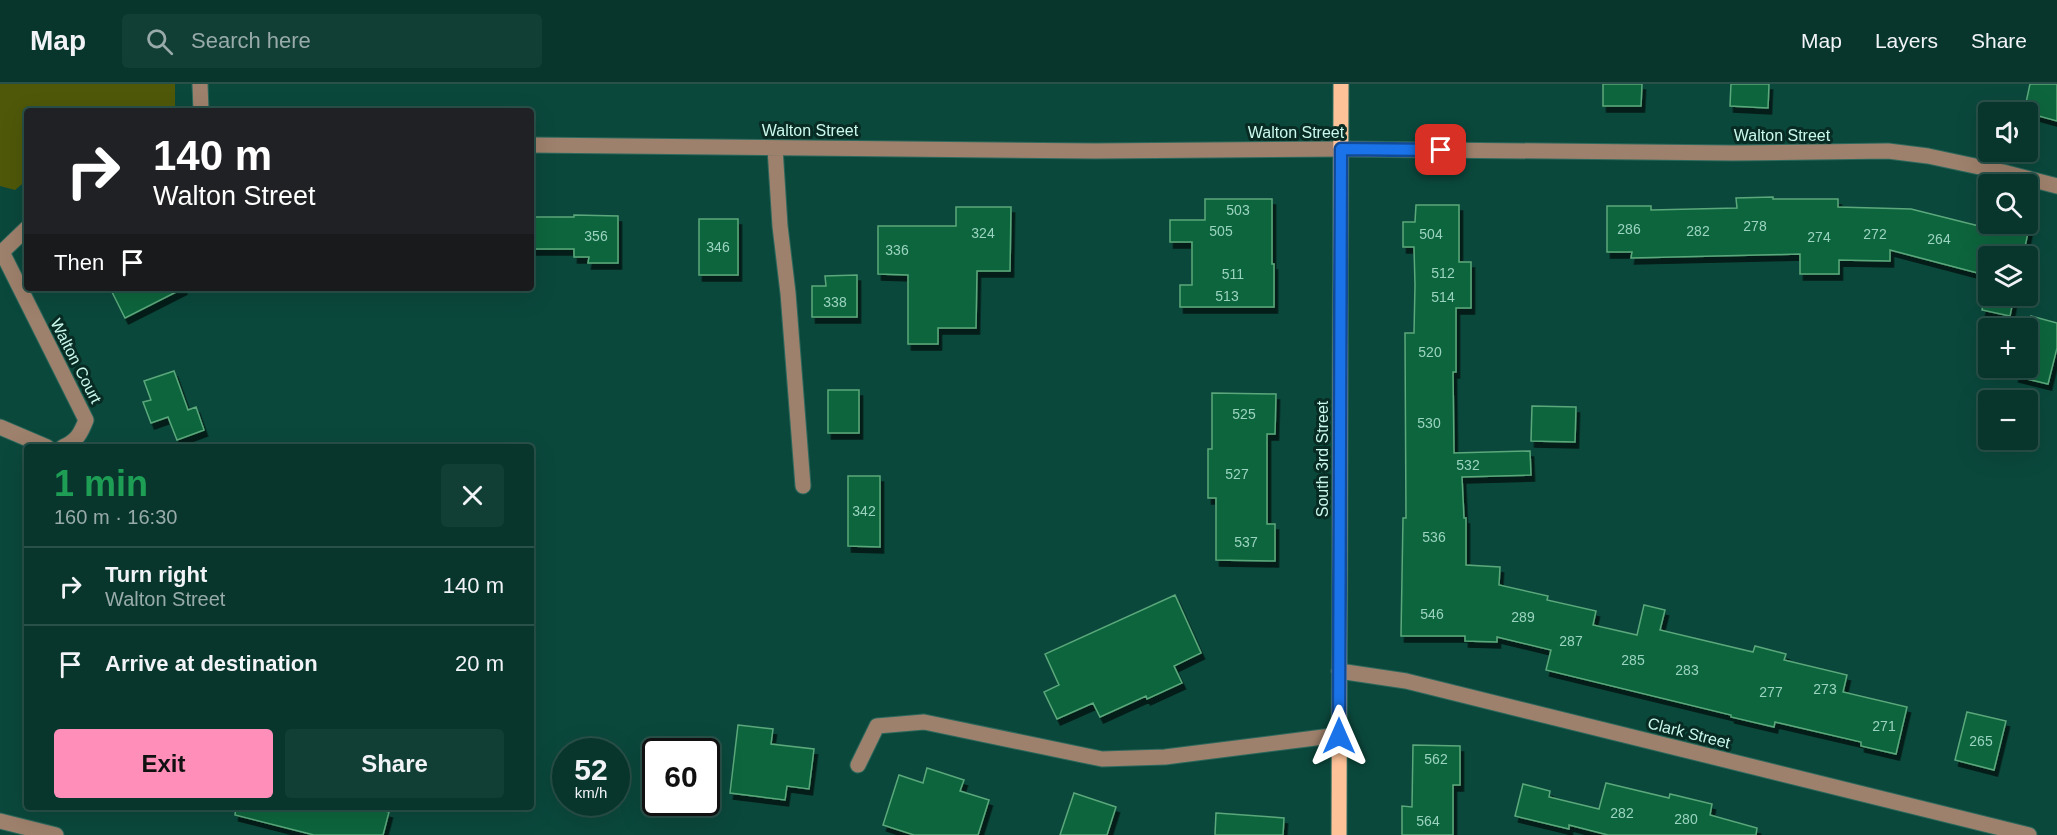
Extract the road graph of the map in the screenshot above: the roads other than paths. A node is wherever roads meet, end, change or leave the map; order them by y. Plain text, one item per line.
1 (200, 84) edge
2 (1341, 84) edge
3 (201, 108) edge
4 (534, 145) edge
5 (775, 148) junction
6 (1341, 149) junction
7 (2057, 186) edge
8 (24, 231) edge
9 (1, 253) edge
10 (0, 427) edge
11 (40, 444) edge
12 (70, 444) edge
13 (803, 486) dead end
14 (1339, 671) junction
15 (1339, 735) junction
16 (858, 765) dead end
17 (0, 821) edge
18 (56, 835) edge
19 (1339, 835) edge
20 (2029, 835) edge

1 - 3 street
2 - 6 main road, South 3rd Street
4 - 5 street, Walton Street
5 - 6 street, Walton Street
5 - 13 street
6 - 7 street, Walton Street
6 - 14 main road, South 3rd Street
8 - 9 street
9 - 12 street, Walton Court
10 - 11 street
14 - 15 main road, South 3rd Street
14 - 20 street, Clark Street
15 - 16 street
15 - 19 main road, South 3rd Street
17 - 18 street

